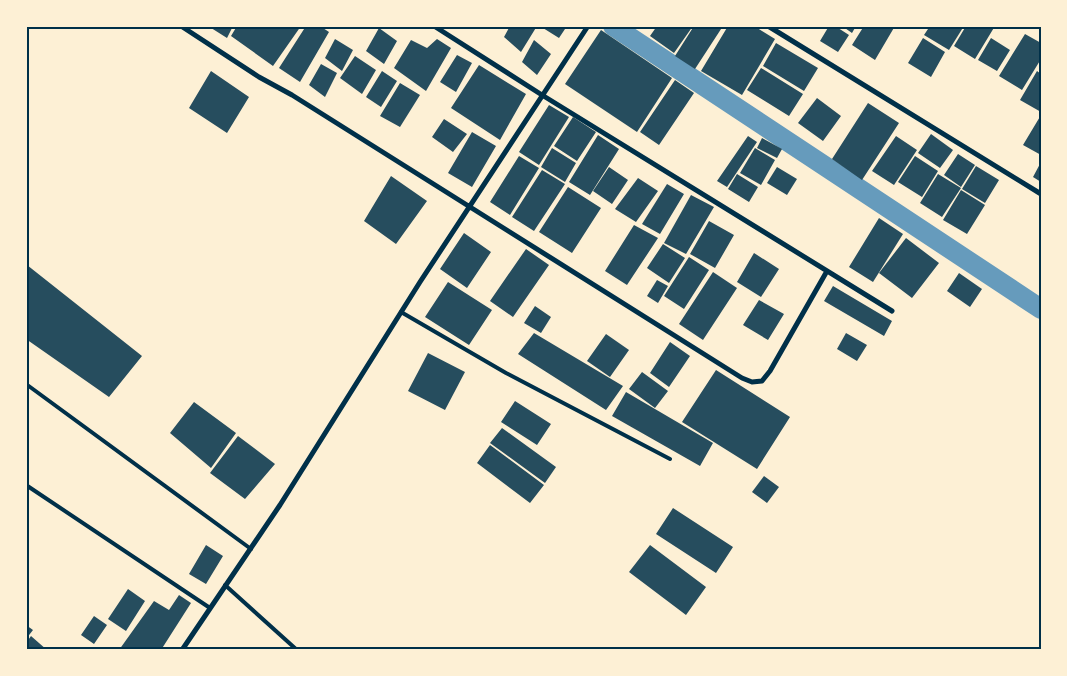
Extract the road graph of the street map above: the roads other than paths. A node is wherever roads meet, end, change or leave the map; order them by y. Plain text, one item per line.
1 (182, 26) edge
2 (434, 26) edge
3 (588, 26) edge
4 (768, 26) edge
5 (542, 95) junction
6 (1041, 194) edge
7 (469, 207) junction
8 (827, 271) junction
9 (892, 311) dead end
10 (401, 312) junction
11 (26, 384) edge
12 (670, 459) dead end
13 (26, 485) edge
14 (251, 548) junction
15 (225, 585) junction
16 (210, 608) junction
17 (182, 650) edge
18 (297, 650) edge

1 - 7 street
2 - 5 street
3 - 5 street
4 - 6 street
5 - 7 street
5 - 8 street
7 - 8 street
7 - 10 street
8 - 9 street
10 - 12 lane
10 - 14 street
11 - 14 lane
13 - 16 lane
14 - 15 street
15 - 16 street
15 - 18 lane
16 - 17 street

